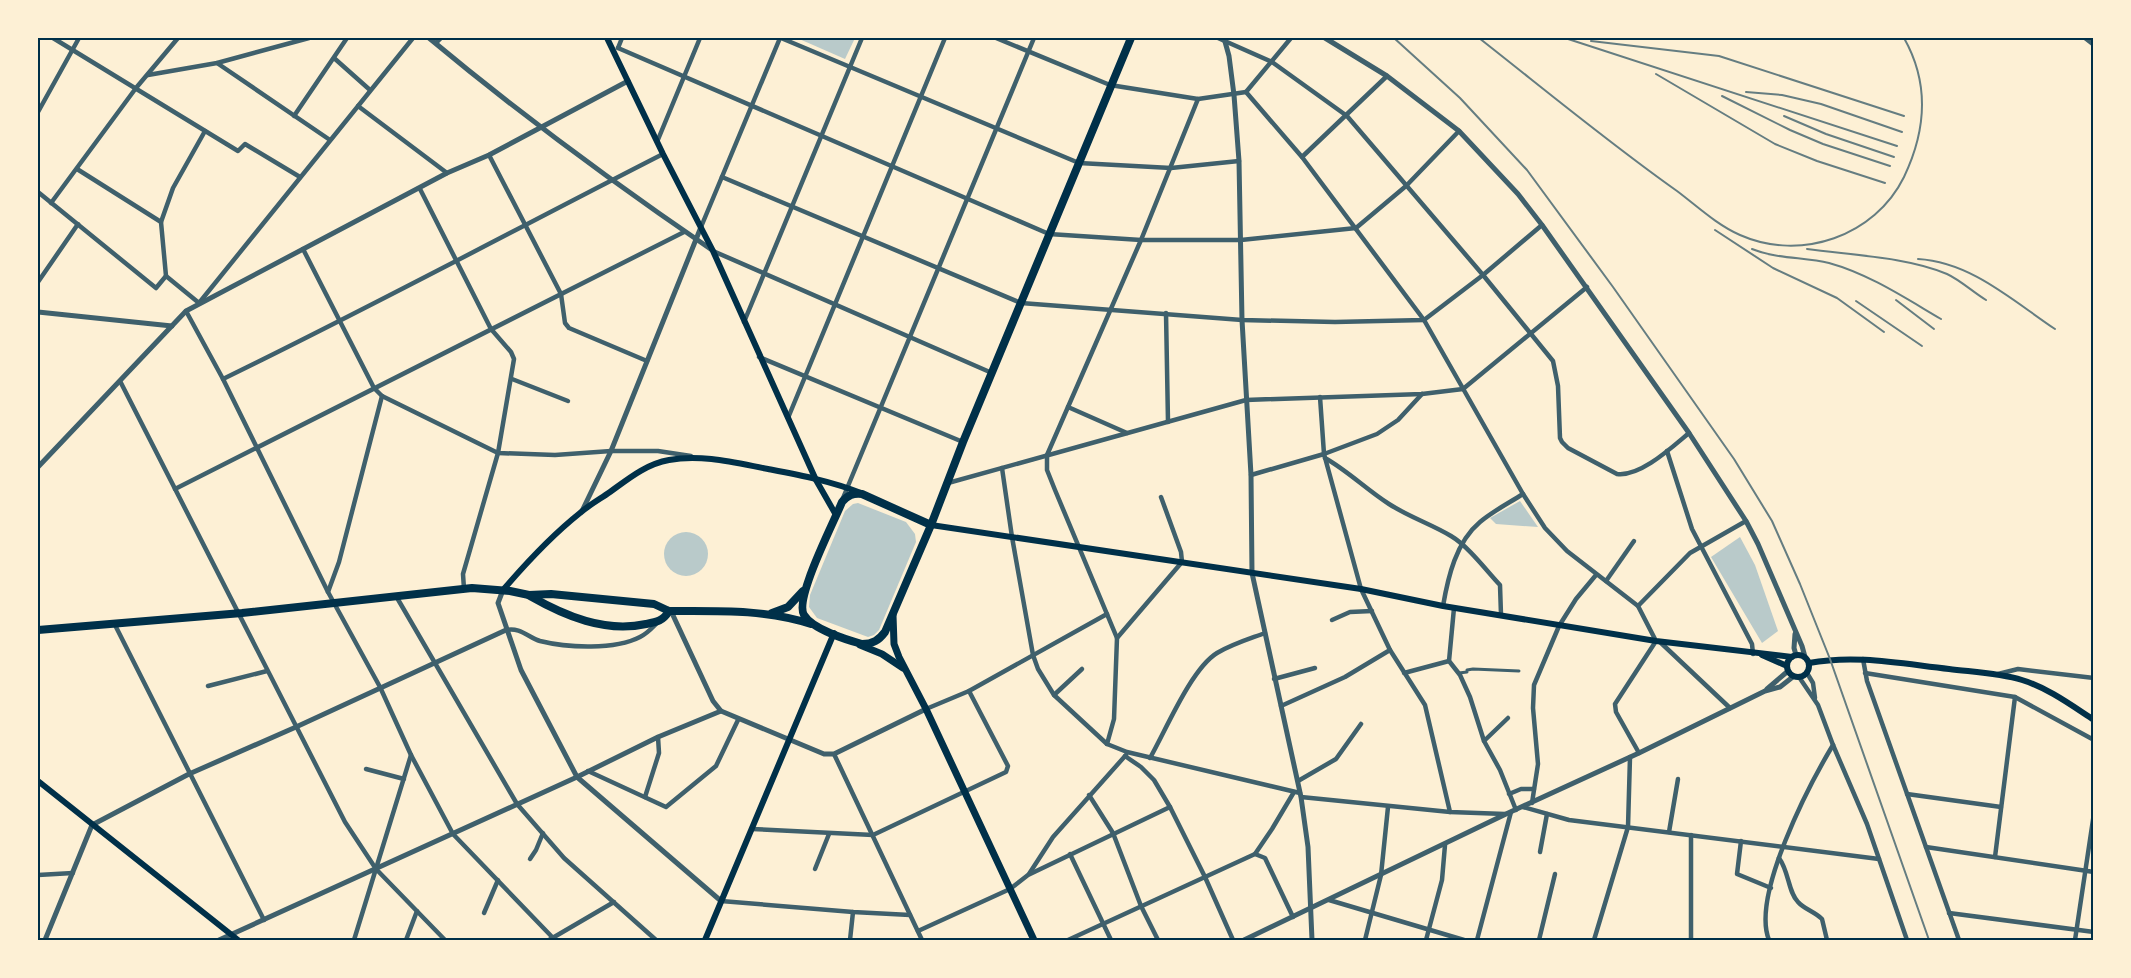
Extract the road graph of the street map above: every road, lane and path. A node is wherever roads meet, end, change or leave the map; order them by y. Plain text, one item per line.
1 (53, 38) edge
2 (79, 38) edge
3 (178, 38) edge
4 (309, 38) edge
5 (347, 38) edge
6 (413, 38) edge
7 (429, 38) edge
8 (441, 38) edge
9 (607, 38) edge
10 (622, 38) edge
11 (700, 38) edge
12 (780, 38) edge
13 (862, 38) edge
14 (945, 38) edge
15 (996, 38) edge
16 (1034, 38) edge
17 (1131, 38) edge
18 (1222, 38) edge
19 (1291, 38) edge
20 (1325, 38) edge
21 (2085, 38) edge
22 (436, 44) junction
23 (2094, 45) edge
24 (72, 49) junction
25 (616, 49) junction
26 (1028, 51) junction
27 (334, 58) junction
28 (1272, 62) junction
29 (217, 63) junction
30 (850, 67) junction
31 (148, 75) junction
32 (684, 76) junction
33 (1387, 76) junction
34 (628, 81) junction
35 (1110, 85) junction
36 (136, 88) junction
37 (370, 90) junction
38 (1246, 92) junction
39 (1234, 95) junction
40 (921, 96) junction
41 (1198, 99) junction
42 (752, 105) junction
43 (358, 106) junction
44 (38, 112) edge
45 (294, 116) junction
46 (1347, 116) junction
47 (542, 127) junction
48 (996, 128) junction
49 (205, 130) junction
50 (1459, 131) junction
51 (821, 135) junction
52 (330, 140) junction
53 (657, 142) junction
54 (663, 154) junction
55 (489, 155) junction
56 (1302, 157) junction
57 (1239, 161) junction
58 (1079, 163) junction
59 (892, 166) junction
60 (1171, 168) junction
61 (76, 169) junction
62 (447, 173) junction
63 (300, 177) junction
64 (722, 177) junction
65 (614, 179) junction
66 (1406, 186) junction
67 (420, 189) junction
68 (38, 192) edge
69 (967, 198) junction
70 (51, 203) junction
71 (792, 207) junction
72 (161, 222) junction
73 (78, 224) junction
74 (524, 224) junction
75 (1542, 225) junction
76 (701, 227) junction
77 (1356, 228) junction
78 (684, 232) junction
79 (1049, 234) junction
80 (863, 236) junction
81 (697, 240) junction
82 (1142, 240) junction
83 (1241, 240) junction
84 (303, 249) junction
85 (713, 251) junction
86 (456, 260) junction
87 (938, 268) junction
88 (764, 273) junction
89 (1483, 275) junction
90 (166, 276) junction
91 (38, 282) edge
92 (1587, 287) junction
93 (561, 294) junction
94 (199, 303) junction
95 (1021, 303) junction
96 (835, 304) junction
97 (1112, 308) junction
98 (186, 311) junction
99 (38, 312) edge
100 (1166, 313) junction
101 (1242, 320) junction
102 (1424, 320) junction
103 (340, 322) junction
104 (744, 322) junction
105 (172, 326) junction
106 (491, 329) junction
107 (1530, 334) junction
108 (910, 337) junction
109 (759, 357) junction
110 (647, 361) junction
111 (992, 373) junction
112 (805, 376) junction
113 (223, 379) junction
114 (512, 379) junction
115 (120, 381) junction
116 (374, 388) junction
117 (1463, 389) junction
118 (1422, 394) junction
119 (382, 396) junction
120 (1320, 397) junction
121 (1246, 400) junction
122 (568, 401) dead end
123 (1068, 407) junction
124 (880, 408) junction
125 (788, 418) junction
126 (1168, 422) junction
127 (1127, 433) junction
128 (1689, 434) junction
129 (963, 442) junction
130 (256, 448) junction
131 (611, 451) junction
132 (1667, 451) junction
133 (498, 453) junction
134 (1047, 455) junction
135 (1324, 456) junction
136 (694, 457) junction
137 (38, 467) edge
138 (1002, 468) junction
139 (1251, 475) junction
140 (816, 480) junction
141 (947, 483) junction
142 (848, 488) junction
143 (175, 489) junction
144 (862, 494) junction
145 (1523, 494) junction
146 (1161, 497) dead end
147 (842, 501) junction
148 (582, 511) junction
149 (836, 515) junction
150 (1746, 521) junction
151 (931, 525) junction
152 (1012, 537) junction
153 (1634, 541) dead end
154 (1461, 544) junction
155 (1701, 546) junction
156 (1080, 547) junction
157 (1182, 562) junction
158 (1252, 573) junction
159 (1596, 575) junction
160 (1606, 581) junction
161 (805, 587) junction
162 (464, 589) junction
163 (1361, 589) junction
164 (503, 590) junction
165 (328, 592) junction
166 (529, 595) junction
167 (396, 596) junction
168 (335, 603) junction
169 (1443, 606) junction
170 (1638, 606) junction
171 (1454, 608) junction
172 (894, 610) junction
173 (670, 611) junction
174 (1372, 611) junction
175 (238, 613) junction
176 (768, 613) junction
177 (1107, 614) junction
178 (1501, 615) junction
179 (1332, 620) dead end
180 (658, 622) junction
181 (114, 623) junction
182 (815, 625) junction
183 (1558, 626) junction
184 (38, 630) edge
185 (506, 630) junction
186 (834, 633) junction
187 (1265, 633) junction
188 (1795, 634) junction
189 (1117, 638) junction
190 (1658, 641) junction
191 (853, 642) junction
192 (1390, 650) junction
193 (1754, 654) junction
194 (1762, 655) junction
195 (1033, 656) junction
196 (1794, 656) junction
197 (1807, 660) junction
198 (1863, 660) junction
199 (1449, 661) junction
200 (434, 663) junction
201 (1315, 668) dead end
202 (1788, 668) junction
203 (1082, 669) dead end
204 (905, 670) junction
205 (267, 671) junction
206 (1519, 671) dead end
207 (1404, 673) junction
208 (1459, 673) junction
209 (1807, 673) junction
210 (1865, 673) junction
211 (1996, 675) junction
212 (1796, 677) junction
213 (2094, 678) edge
214 (1274, 679) junction
215 (208, 686) dead end
216 (380, 687) junction
217 (969, 691) junction
218 (1765, 691) junction
219 (1054, 696) junction
220 (2015, 697) junction
221 (1815, 698) junction
222 (1281, 706) junction
223 (1730, 708) junction
224 (926, 709) junction
225 (721, 711) junction
226 (1508, 718) dead end
227 (738, 720) junction
228 (2094, 720) edge
229 (1361, 724) dead end
230 (296, 727) junction
231 (658, 737) junction
232 (789, 740) junction
233 (2094, 740) edge
234 (1484, 741) junction
235 (1107, 744) junction
236 (1833, 745) junction
237 (1639, 753) junction
238 (834, 754) junction
239 (1126, 754) junction
240 (411, 755) junction
241 (1150, 758) junction
242 (1630, 758) junction
243 (366, 769) dead end
244 (588, 771) junction
245 (189, 774) junction
246 (577, 777) junction
247 (1678, 778) dead end
248 (404, 779) junction
249 (38, 781) edge
250 (1298, 781) junction
251 (1534, 789) junction
252 (964, 793) junction
253 (1298, 794) junction
254 (1509, 794) junction
255 (1907, 794) junction
256 (1089, 795) junction
257 (645, 798) junction
258 (517, 804) junction
259 (1532, 804) junction
260 (1170, 807) junction
261 (1388, 807) junction
262 (1523, 807) junction
263 (2001, 807) junction
264 (1450, 812) junction
265 (1511, 812) junction
266 (1546, 814) junction
267 (2093, 814) edge
268 (92, 825) junction
269 (1628, 827) junction
270 (752, 829) junction
271 (1669, 832) junction
272 (543, 833) junction
273 (1113, 833) junction
274 (453, 834) junction
275 (829, 834) junction
276 (873, 835) junction
277 (1691, 835) junction
278 (1741, 841) junction
279 (1445, 845) junction
280 (1782, 846) junction
281 (1926, 847) junction
282 (1540, 852) dead end
283 (1070, 854) junction
284 (1255, 854) junction
285 (1995, 857) junction
286 (1779, 858) junction
287 (530, 859) dead end
288 (1879, 860) junction
289 (376, 869) junction
290 (815, 869) dead end
291 (2085, 871) junction
292 (2094, 872) edge
293 (73, 873) junction
294 (38, 874) edge
295 (1555, 874) dead end
296 (1028, 875) junction
297 (1381, 875) junction
298 (1205, 877) junction
299 (498, 880) junction
300 (1771, 888) junction
301 (1010, 889) junction
302 (1329, 900) junction
303 (721, 901) junction
304 (614, 902) junction
305 (1141, 906) junction
306 (1311, 909) junction
307 (417, 911) junction
308 (853, 912) junction
309 (484, 913) dead end
310 (1372, 913) junction
311 (1949, 913) junction
312 (910, 915) junction
313 (1293, 917) junction
314 (264, 920) junction
315 (1104, 924) junction
316 (2076, 930) junction
317 (918, 931) junction
318 (1429, 931) junction
319 (2094, 932) edge
320 (231, 935) junction
321 (45, 940) edge
322 (221, 940) edge
323 (238, 940) edge
324 (354, 940) edge
325 (406, 940) edge
326 (445, 940) edge
327 (553, 940) edge
328 (656, 940) edge
329 (705, 940) edge
330 (850, 940) edge
331 (922, 940) edge
332 (1034, 940) edge
333 (1068, 940) edge
334 (1111, 940) edge
335 (1158, 940) edge
336 (1233, 940) edge
337 (1244, 940) edge
338 (1312, 940) edge
339 (1365, 940) edge
340 (1426, 940) edge
341 (1464, 940) edge
342 (1478, 940) edge
343 (1539, 940) edge
344 (1594, 940) edge
345 (1691, 940) edge
346 (1769, 940) edge
347 (1827, 940) edge
348 (1907, 940) edge
349 (1959, 940) edge
350 (2075, 940) edge

1 - 24 street
2 - 24 street
3 - 31 street
4 - 29 street
5 - 27 street
6 - 37 street
7 - 22 street
8 - 22 street
9 - 25 main road
10 - 25 street
11 - 32 street
12 - 30 street
12 - 42 street
13 - 30 street
14 - 40 street
15 - 26 street
16 - 26 street
17 - 35 highway
18 - 28 street
18 - 39 street
19 - 28 street
20 - 33 street
21 - 23 street
22 - 47 street
24 - 36 street
24 - 44 street
25 - 32 street
25 - 34 main road
26 - 35 street
26 - 48 street
27 - 37 street
27 - 45 street
28 - 38 street
28 - 46 street
29 - 31 street
29 - 45 street
30 - 40 street
30 - 51 street
31 - 36 street
32 - 42 street
32 - 53 street
33 - 46 street
33 - 50 street
34 - 47 street
34 - 53 main road
35 - 41 street
35 - 58 highway
36 - 49 street
36 - 61 street
37 - 43 street
38 - 39 street
38 - 56 street
39 - 41 street
39 - 57 street
40 - 48 street
40 - 59 street
41 - 60 street
42 - 51 street
42 - 64 street
43 - 52 street
43 - 62 street
45 - 52 street
46 - 56 street
46 - 66 street
47 - 55 street
47 - 65 street
48 - 58 street
48 - 69 street
49 - 63 street
49 - 72 street
50 - 66 street
50 - 75 street
51 - 59 street
51 - 71 street
52 - 63 street
53 - 54 main road
54 - 65 street
54 - 76 main road
55 - 62 street
55 - 74 street
56 - 77 street
57 - 60 street
57 - 83 street
58 - 60 street
58 - 79 highway
59 - 69 street
59 - 80 street
60 - 82 street
61 - 70 street
61 - 72 street
62 - 67 street
63 - 94 street
64 - 71 street
64 - 76 street
65 - 74 street
65 - 78 street
66 - 77 street
66 - 89 street
67 - 84 street
67 - 86 street
68 - 70 street
69 - 79 street
69 - 87 street
70 - 73 street
71 - 80 street
71 - 88 street
72 - 90 street
73 - 90 street
73 - 91 street
74 - 86 street
74 - 93 street
75 - 89 street
75 - 92 street
76 - 81 street
76 - 85 main road
77 - 83 street
77 - 102 street
78 - 81 street
78 - 93 street
79 - 82 street
79 - 95 highway
80 - 87 street
80 - 96 street
81 - 85 street
81 - 110 street
82 - 83 street
82 - 97 street
83 - 101 street
84 - 94 street
84 - 103 street
85 - 88 street
85 - 104 main road
86 - 103 street
86 - 106 street
87 - 95 street
87 - 108 street
88 - 96 street
88 - 104 street
89 - 102 street
89 - 107 street
90 - 94 street
92 - 107 street
92 - 128 street
93 - 106 street
93 - 110 street
94 - 98 street
95 - 97 street
95 - 111 highway
96 - 108 street
96 - 112 street
97 - 100 street
97 - 123 street
98 - 105 street
98 - 113 street
99 - 105 street
100 - 101 street
100 - 126 street
101 - 102 street
101 - 121 street
102 - 117 street
103 - 113 street
103 - 116 street
104 - 109 main road
105 - 115 street
106 - 114 street
106 - 116 street
107 - 117 street
107 - 132 street
108 - 111 street
108 - 124 street
109 - 112 street
109 - 125 main road
110 - 131 street
111 - 129 highway
112 - 124 street
112 - 125 street
113 - 130 street
114 - 122 street
114 - 133 street
115 - 137 street
115 - 143 street
116 - 119 street
116 - 130 street
117 - 118 street
117 - 145 street
118 - 120 street
118 - 135 street
119 - 133 street
119 - 165 street
120 - 121 street
120 - 135 street
121 - 126 street
121 - 139 street
123 - 127 street
123 - 134 street
124 - 129 street
124 - 142 street
125 - 140 main road
126 - 127 street
127 - 134 street
128 - 132 street
128 - 150 street
129 - 141 highway
130 - 143 street
130 - 165 street
131 - 133 street
131 - 136 street
131 - 148 street
132 - 155 street
133 - 162 street
134 - 138 street
134 - 156 street
135 - 139 street
135 - 154 street
135 - 163 street
136 - 140 main road
136 - 148 main road
138 - 141 street
138 - 152 street
139 - 158 street
140 - 142 main road
140 - 149 main road
141 - 151 highway
142 - 144 main road
142 - 147 street
143 - 175 street
144 - 147 highway
144 - 151 highway
145 - 154 street
145 - 159 street
146 - 157 street
147 - 149 highway
148 - 164 main road
149 - 161 highway
150 - 155 street
150 - 188 street
151 - 152 main road
151 - 172 highway
152 - 156 main road
152 - 195 street
153 - 160 street
154 - 169 street
154 - 178 street
155 - 170 street
155 - 193 street
156 - 157 main road
156 - 177 street
157 - 158 main road
157 - 189 street
158 - 163 main road
158 - 187 street
159 - 160 street
159 - 183 street
160 - 170 street
161 - 176 highway
161 - 182 highway
162 - 164 highway
162 - 167 highway
163 - 169 main road
163 - 174 street
164 - 166 highway
164 - 185 street
165 - 168 street
166 - 173 highway
166 - 180 highway
167 - 168 highway
167 - 200 street
168 - 175 highway
168 - 216 street
169 - 171 main road
170 - 190 street
171 - 178 main road
171 - 199 street
172 - 191 highway
172 - 204 main road
173 - 176 highway
173 - 180 highway
173 - 225 street
174 - 179 street
174 - 192 street
175 - 181 highway
175 - 205 street
176 - 182 highway
177 - 189 street
177 - 195 street
178 - 183 main road
180 - 185 street
181 - 184 highway
181 - 245 street
182 - 186 highway
183 - 190 main road
183 - 251 street
185 - 200 street
185 - 246 street
186 - 191 highway
186 - 232 main road
187 - 214 street
187 - 241 street
188 - 196 street
188 - 197 street
189 - 235 street
190 - 193 main road
190 - 223 street
190 - 237 street
191 - 204 main road
192 - 207 street
192 - 222 street
193 - 194 main road
194 - 196 main road
194 - 202 main road
195 - 217 street
195 - 219 street
196 - 197 main road
196 - 202 main road
197 - 198 main road
197 - 209 main road
198 - 210 street
198 - 211 main road
199 - 207 street
199 - 208 street
200 - 216 street
200 - 258 street
201 - 214 street
202 - 212 main road
202 - 218 street
203 - 219 street
204 - 224 main road
205 - 215 street
205 - 230 street
206 - 208 street
207 - 264 street
208 - 234 street
209 - 212 main road
209 - 221 street
210 - 220 street
210 - 255 street
211 - 213 street
211 - 228 main road
212 - 218 street
212 - 221 street
214 - 222 street
216 - 230 street
216 - 240 street
217 - 224 street
217 - 252 street
218 - 223 street
219 - 235 street
220 - 233 street
220 - 263 street
221 - 236 street
222 - 250 street
223 - 237 street
224 - 238 street
224 - 252 main road
225 - 227 street
225 - 231 street
226 - 234 street
227 - 232 street
227 - 257 street
229 - 250 street
230 - 245 street
230 - 289 street
231 - 244 street
231 - 257 street
232 - 238 street
232 - 270 main road
234 - 254 street
235 - 239 street
236 - 280 street
236 - 288 street
237 - 242 street
238 - 276 street
239 - 241 street
239 - 256 street
239 - 260 street
240 - 248 street
240 - 274 street
241 - 253 street
242 - 259 street
242 - 269 street
243 - 248 street
244 - 246 street
244 - 257 street
245 - 268 street
245 - 314 street
246 - 258 street
246 - 303 street
247 - 271 street
248 - 289 street
249 - 268 main road
250 - 253 street
251 - 254 street
251 - 259 street
252 - 276 street
252 - 301 main road
253 - 261 street
253 - 284 street
253 - 306 street
254 - 265 street
255 - 263 street
255 - 281 street
256 - 273 street
256 - 296 street
258 - 272 street
258 - 274 street
259 - 262 street
260 - 273 street
260 - 298 street
261 - 264 street
261 - 297 street
262 - 265 street
262 - 266 street
263 - 285 street
264 - 265 street
265 - 279 street
265 - 342 street
266 - 269 street
266 - 282 street
267 - 291 street
268 - 293 street
268 - 320 main road
269 - 271 street
269 - 344 street
270 - 275 street
270 - 303 main road
271 - 277 street
272 - 287 street
272 - 304 street
273 - 283 street
273 - 305 street
274 - 289 street
274 - 299 street
275 - 276 street
275 - 290 street
276 - 312 street
277 - 278 street
277 - 345 street
278 - 280 street
278 - 300 street
279 - 297 street
279 - 318 street
280 - 286 street
280 - 288 street
281 - 285 street
281 - 311 street
283 - 296 street
283 - 315 street
284 - 298 street
284 - 313 street
285 - 291 street
286 - 300 street
286 - 347 street
288 - 348 street
289 - 307 street
289 - 314 street
289 - 324 street
291 - 292 street
291 - 316 street
293 - 294 street
293 - 321 street
295 - 343 street
296 - 301 street
297 - 302 street
297 - 310 street
298 - 305 street
298 - 336 street
299 - 309 street
299 - 327 street
300 - 346 street
301 - 317 street
301 - 332 main road
302 - 306 street
302 - 310 street
303 - 308 street
303 - 329 main road
304 - 327 street
304 - 328 street
305 - 315 street
305 - 335 street
306 - 313 street
306 - 338 street
307 - 325 street
307 - 326 street
308 - 312 street
308 - 330 street
310 - 318 street
310 - 339 street
311 - 316 street
311 - 349 street
312 - 317 street
313 - 337 street
314 - 320 street
315 - 333 street
315 - 334 street
316 - 319 street
316 - 350 street
317 - 331 street
318 - 340 street
318 - 341 street
320 - 322 street
320 - 323 main road

